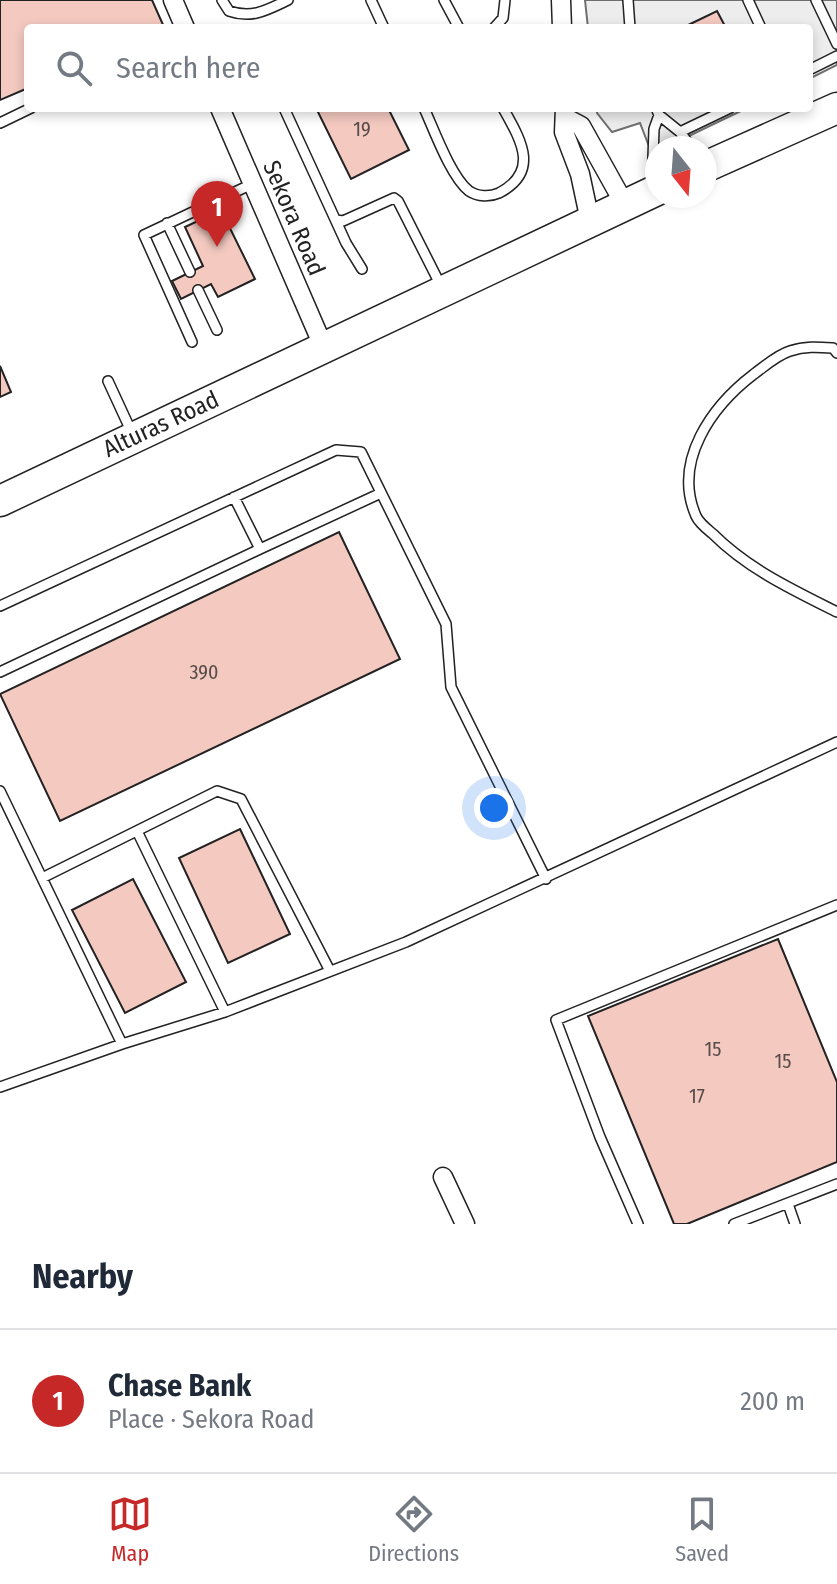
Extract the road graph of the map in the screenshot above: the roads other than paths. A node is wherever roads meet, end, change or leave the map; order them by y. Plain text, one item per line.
1 (173, 0) edge
2 (222, 0) edge
3 (288, 0) edge
4 (371, 0) edge
5 (444, 0) edge
6 (505, 0) edge
7 (561, 0) edge
8 (628, 0) edge
9 (748, 0) edge
10 (816, 0) edge
11 (183, 24) edge
12 (382, 24) edge
13 (457, 24) edge
14 (498, 24) edge
15 (562, 24) edge
16 (630, 24) edge
17 (759, 24) edge
18 (837, 44) edge
19 (837, 56) edge
20 (813, 68) edge
21 (837, 108) edge
22 (24, 111) edge
23 (222, 112) edge
24 (286, 112) edge
25 (426, 112) edge
26 (505, 112) edge
27 (658, 112) edge
28 (722, 112) edge
29 (565, 113) edge
30 (0, 123) edge
31 (680, 132) junction
32 (653, 136) edge
33 (683, 136) edge
34 (717, 162) edge
35 (252, 184) junction
36 (645, 195) edge
37 (336, 220) junction
38 (590, 221) junction
39 (167, 223) junction
40 (362, 269) dead end
41 (190, 272) dead end
42 (198, 290) dead end
43 (443, 291) junction
44 (217, 330) dead end
45 (192, 342) dead end
46 (324, 348) junction
47 (837, 353) edge
48 (108, 381) dead end
49 (133, 437) junction
50 (381, 493) junction
51 (234, 497) junction
52 (0, 501) edge
53 (260, 549) junction
54 (0, 606) edge
55 (837, 612) edge
56 (0, 672) edge
57 (837, 742) edge
58 (0, 791) edge
59 (137, 831) junction
60 (42, 878) junction
61 (546, 879) junction
62 (837, 905) edge
63 (330, 971) junction
64 (225, 1012) junction
65 (122, 1044) junction
66 (0, 1087) edge
67 (443, 1177) dead end
68 (837, 1184) edge
69 (788, 1204) junction
70 (465, 1224) edge
71 (638, 1224) edge
72 (734, 1224) edge
73 (795, 1224) edge

1 - 11 street
2 - 3 lane
4 - 12 lane
5 - 13 lane
6 - 14 lane
7 - 15 street
8 - 16 lane
9 - 17 lane
10 - 18 lane
19 - 20 lane
21 - 34 main road
22 - 30 lane
23 - 35 street, Sekora Road
24 - 37 lane
25 - 26 lane
27 - 31 lane
27 - 32 lane
28 - 31 lane
29 - 36 street
29 - 38 street
31 - 33 lane
35 - 39 lane
35 - 46 street, Sekora Road
36 - 38 main road, Alturas Road
37 - 40 lane
37 - 43 lane
38 - 43 main road, Alturas Road
39 - 41 lane
39 - 45 lane
42 - 44 lane
43 - 46 main road, Alturas Road
46 - 49 main road, Alturas Road
47 - 55 lane
48 - 49 lane
49 - 52 main road, Alturas Road
50 - 51 lane
50 - 53 lane
50 - 61 lane
51 - 53 lane
51 - 54 lane
53 - 56 lane
57 - 61 lane
58 - 60 lane
59 - 60 lane
59 - 63 lane
59 - 64 lane
60 - 65 lane
61 - 63 lane
62 - 71 lane
63 - 64 lane
64 - 65 lane
65 - 66 lane
67 - 70 street
68 - 69 lane
69 - 72 lane
69 - 73 lane

